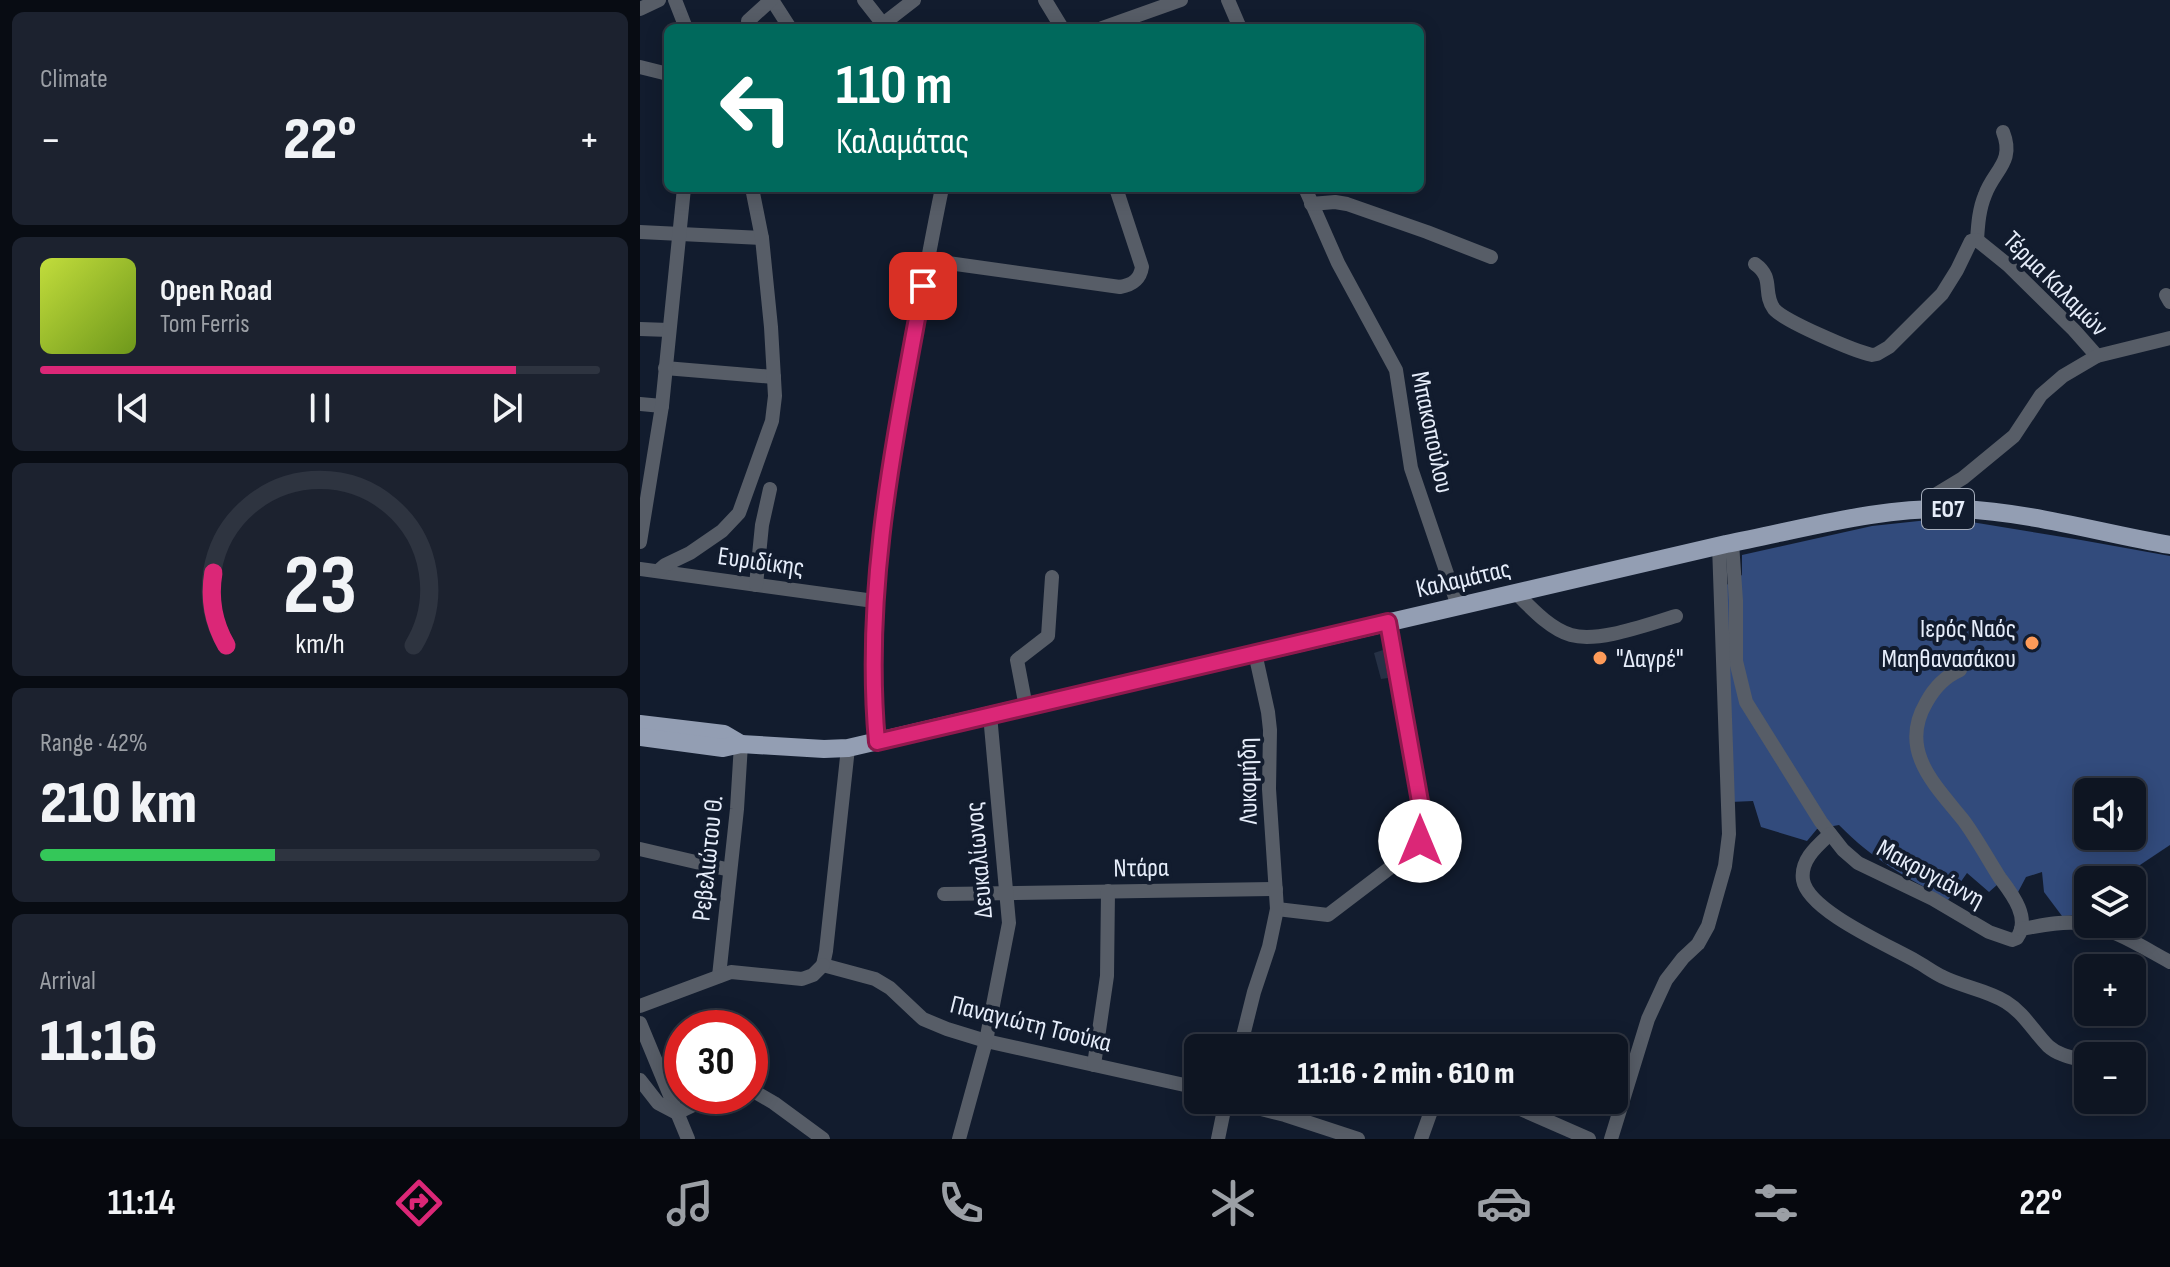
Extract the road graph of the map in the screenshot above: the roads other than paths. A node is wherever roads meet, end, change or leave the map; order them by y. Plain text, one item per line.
1 (659, 0) edge
2 (675, 0) edge
3 (772, 0) edge
4 (864, 0) edge
5 (914, 0) edge
6 (1045, 0) edge
7 (1181, 0) edge
8 (1228, 0) edge
9 (1164, 3) edge
10 (640, 9) edge
11 (748, 21) dead end
12 (684, 24) edge
13 (787, 24) edge
14 (883, 24) edge
15 (887, 24) edge
16 (1060, 24) edge
17 (1112, 24) edge
18 (1238, 24) edge
19 (640, 67) edge
20 (664, 73) edge
21 (2003, 132) dead end
22 (684, 192) edge
23 (753, 192) edge
24 (941, 192) edge
25 (1117, 192) edge
26 (1306, 192) edge
27 (1311, 204) junction
28 (640, 232) edge
29 (679, 235) junction
30 (762, 238) junction
31 (1977, 240) junction
32 (1491, 257) dead end
33 (927, 260) junction
34 (1755, 264) dead end
35 (640, 329) edge
36 (669, 330) junction
37 (2170, 338) edge
38 (2097, 356) junction
39 (665, 368) junction
40 (774, 377) junction
41 (640, 404) edge
42 (662, 406) junction
43 (770, 489) dead end
44 (1925, 509) junction
45 (640, 542) edge
46 (1726, 544) junction
47 (2170, 545) edge
48 (640, 569) edge
49 (658, 571) junction
50 (1052, 577) dead end
51 (756, 585) junction
52 (1516, 593) junction
53 (874, 601) junction
54 (1458, 606) junction
55 (1676, 616) dead end
56 (1388, 622) junction
57 (1255, 653) junction
58 (1960, 670) dead end
59 (1026, 707) junction
60 (990, 715) junction
61 (640, 724) edge
62 (640, 737) edge
63 (877, 742) junction
64 (741, 744) junction
65 (848, 748) junction
66 (1830, 834) junction
67 (640, 849) edge
68 (730, 870) junction
69 (1276, 889) junction
70 (1108, 891) junction
71 (1006, 893) junction
72 (944, 894) dead end
73 (1277, 909) junction
74 (2021, 929) junction
75 (2170, 962) edge
76 (823, 965) junction
77 (719, 976) junction
78 (640, 1006) edge
79 (640, 1023) edge
80 (1244, 1034) edge
81 (986, 1041) junction
82 (2074, 1058) edge
83 (1094, 1065) junction
84 (640, 1080) edge
85 (664, 1081) edge
86 (1184, 1085) edge
87 (768, 1100) edge
88 (664, 1106) edge
89 (677, 1114) edge
90 (1223, 1114) edge
91 (1281, 1114) edge
92 (1430, 1114) edge
93 (1532, 1114) edge
94 (688, 1139) edge
95 (823, 1139) edge
96 (959, 1139) edge
97 (1218, 1139) edge
98 (1358, 1139) edge
99 (1421, 1139) edge
100 (1589, 1139) edge
101 (1611, 1139) edge

1 - 10 street
2 - 12 street
3 - 11 street
3 - 13 street
4 - 14 street
5 - 15 street
6 - 16 street
7 - 9 street
8 - 18 street
9 - 17 street
19 - 20 street
21 - 31 street
22 - 29 street
23 - 30 street
24 - 33 street
25 - 33 street
26 - 27 street, Μπακοπούλου
27 - 32 street
27 - 54 street, Μπακοπούλου
28 - 29 street
29 - 30 street
29 - 36 street
30 - 40 street
31 - 34 street, Τέρμα Καλαμών
31 - 38 street, Τέρμα Καλαμών
33 - 53 street
35 - 36 street
36 - 39 street
37 - 38 street
38 - 44 street, Τέρμα Καλαμών
39 - 40 street
39 - 42 street
40 - 49 street
41 - 42 street
42 - 45 street
43 - 51 street
44 - 46 main road, ΕΟ7
44 - 47 main road, ΕΟ7
46 - 52 main road, Καλαμάτας / ΕΟ7
46 - 66 street, Μακρυγιάννη
46 - 101 street
48 - 49 street, Ευριδίκης
49 - 51 street, Ευριδίκης
50 - 59 street
51 - 53 street, Ευριδίκης
52 - 54 main road, Καλαμάτας / ΕΟ7
52 - 55 street
53 - 63 street
54 - 56 main road, Καλαμάτας / ΕΟ7
56 - 57 main road, Καλαμάτας / ΕΟ7
56 - 73 street
57 - 59 main road, Καλαμάτας / ΕΟ7
57 - 69 street, Λυκομήδη
58 - 74 street, Μακρυγιάννη
59 - 60 main road, Καλαμάτας / ΕΟ7
60 - 63 main road, Καλαμάτας / ΕΟ7
60 - 71 street, Δευκαλίωνος
61 - 64 main road, Καλαμάτας / ΕΟ7
62 - 64 main road, Καλαμάτας / ΕΟ7
63 - 65 main road, Καλαμάτας / ΕΟ7
64 - 65 main road, Καλαμάτας / ΕΟ7
64 - 68 street, Ρεβελιώτου Θ.
65 - 76 street
66 - 74 street, Μακρυγιάννη
66 - 82 street
67 - 68 street
68 - 77 street, Ρεβελιώτου Θ.
69 - 70 street, Ντάρα
69 - 73 street, Λυκομήδη
70 - 71 street, Ντάρα
70 - 83 street
71 - 72 street, Ντάρα
71 - 81 street, Δευκαλίωνος
73 - 80 street, Λυκομήδη
74 - 75 street
76 - 77 street
76 - 81 street, Παναγιώτη Τσούκα
77 - 78 street
79 - 85 street
81 - 83 street, Παναγιώτη Τσούκα
81 - 96 street, Δευκαλίωνος
83 - 86 street, Παναγιώτη Τσούκα
84 - 88 street
87 - 95 street
89 - 94 street
90 - 97 street
91 - 98 street
92 - 99 street
93 - 100 street

